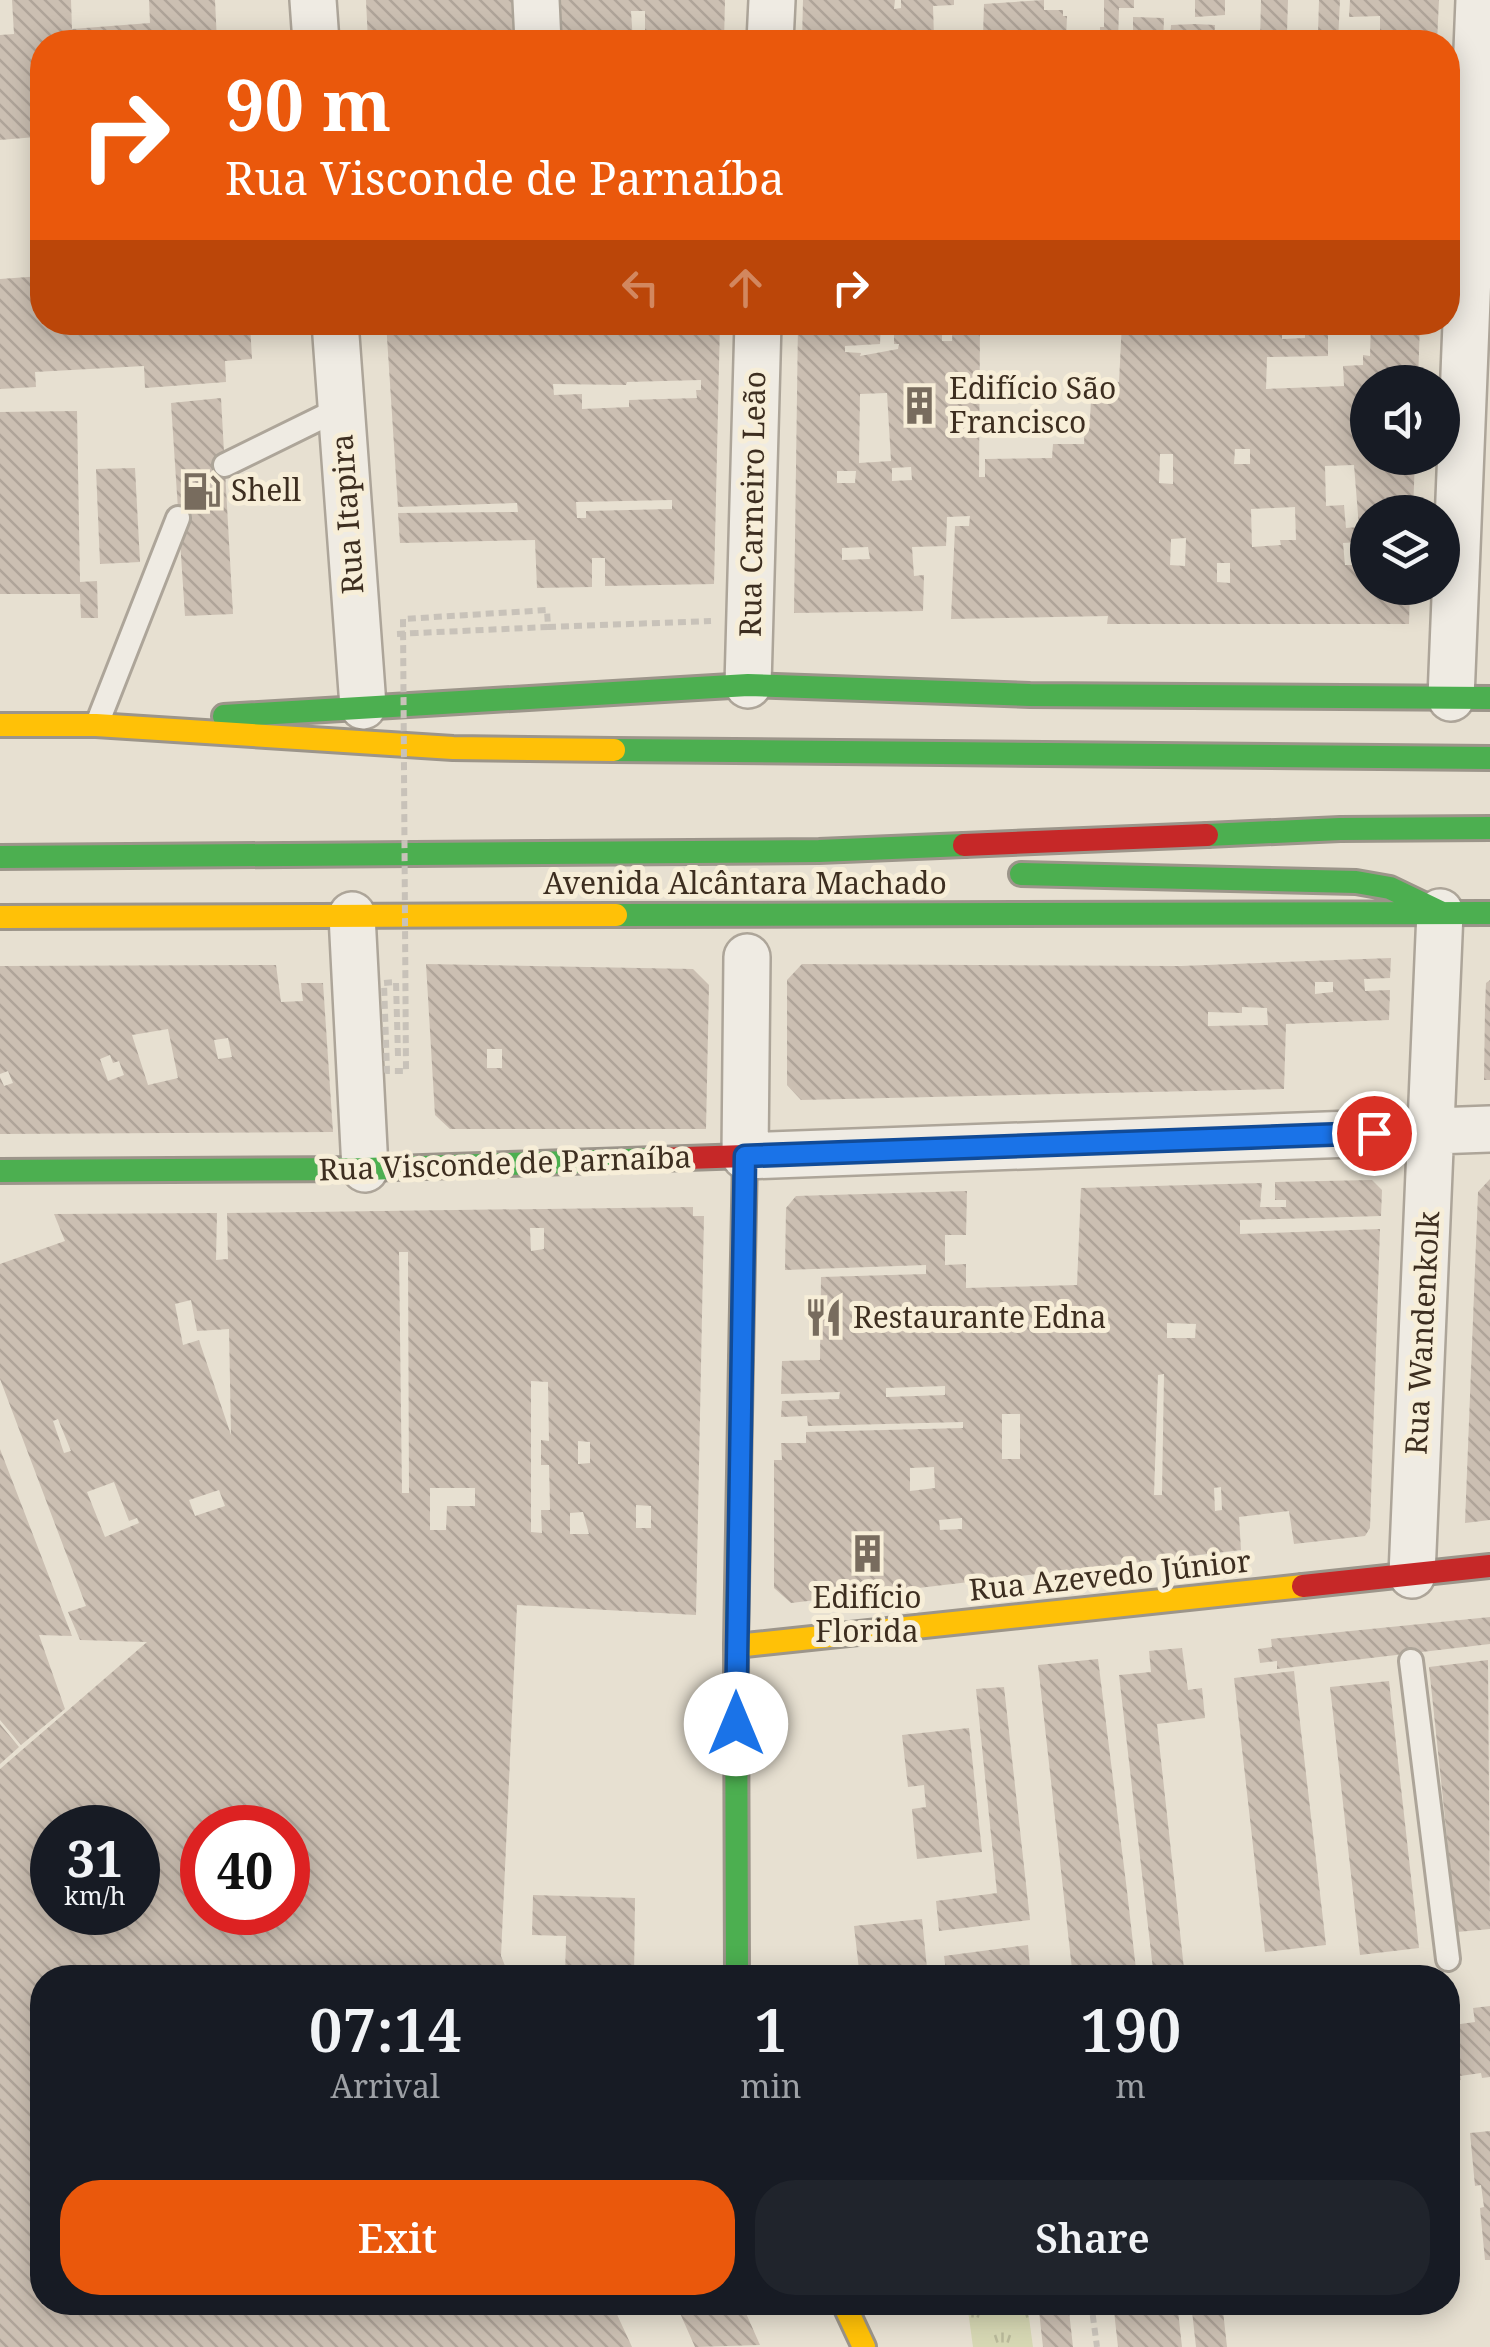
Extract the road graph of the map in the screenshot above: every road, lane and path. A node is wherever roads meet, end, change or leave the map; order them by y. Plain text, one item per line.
1 (312, 0) edge
2 (536, 0) edge
3 (772, 0) edge
4 (1479, 0) edge
5 (315, 30) edge
6 (537, 30) edge
7 (771, 30) edge
8 (1470, 207) edge
9 (336, 335) edge
10 (758, 335) edge
11 (340, 408) junction
12 (225, 464) dead end
13 (178, 518) dead end
14 (750, 620) junction
15 (548, 628) junction
16 (417, 633) dead end
17 (748, 685) junction
18 (1471, 698) edge
19 (363, 706) junction
20 (0, 725) edge
21 (96, 726) junction
22 (1490, 758) edge
23 (1490, 828) edge
24 (819, 851) junction
25 (0, 856) edge
26 (1440, 912) junction
27 (1490, 913) edge
28 (352, 915) junction
29 (0, 917) edge
30 (747, 957) dead end
31 (398, 1056) dead end
32 (1490, 1129) edge
33 (1432, 1131) junction
34 (745, 1156) junction
35 (365, 1169) junction
36 (0, 1170) edge
37 (1490, 1566) edge
38 (1412, 1575) junction
39 (736, 1646) junction
40 (1411, 1661) dead end
41 (1448, 1959) dead end
42 (737, 1965) edge
43 (849, 2315) edge
44 (1092, 2315) edge
45 (864, 2347) edge
46 (1096, 2347) edge

1 - 5 street
2 - 6 street
3 - 7 street
4 - 8 street
8 - 18 street
9 - 11 street, Rua Itapira
10 - 14 street, Rua Carneiro Leão
11 - 12 lane
11 - 19 street, Rua Itapira
13 - 21 lane
14 - 15 path
14 - 17 street, Rua Carneiro Leão
15 - 16 path, bridge
15 - 31 path, bridge
17 - 18 main road
17 - 19 main road
19 - 21 main road
20 - 21 main road
21 - 22 main road
23 - 24 main road, Avenida Alcântara Machado
24 - 25 main road, Avenida Alcântara Machado
24 - 26 main road
26 - 27 main road, Avenida Alcântara Machado
26 - 28 main road, Avenida Alcântara Machado
26 - 33 street, Rua Wandenkolk
28 - 29 main road, Avenida Alcântara Machado
28 - 35 street
30 - 34 street
32 - 33 street, Rua Visconde de Parnaíba
33 - 34 street, Rua Visconde de Parnaíba
33 - 38 street, Rua Wandenkolk
34 - 35 main road, Rua Visconde de Parnaíba
34 - 39 main road
35 - 36 main road, Rua Visconde de Parnaíba
37 - 38 main road, Rua Azevedo Júnior
38 - 39 main road, Rua Azevedo Júnior
39 - 42 main road
40 - 41 lane
43 - 45 main road
44 - 46 path

